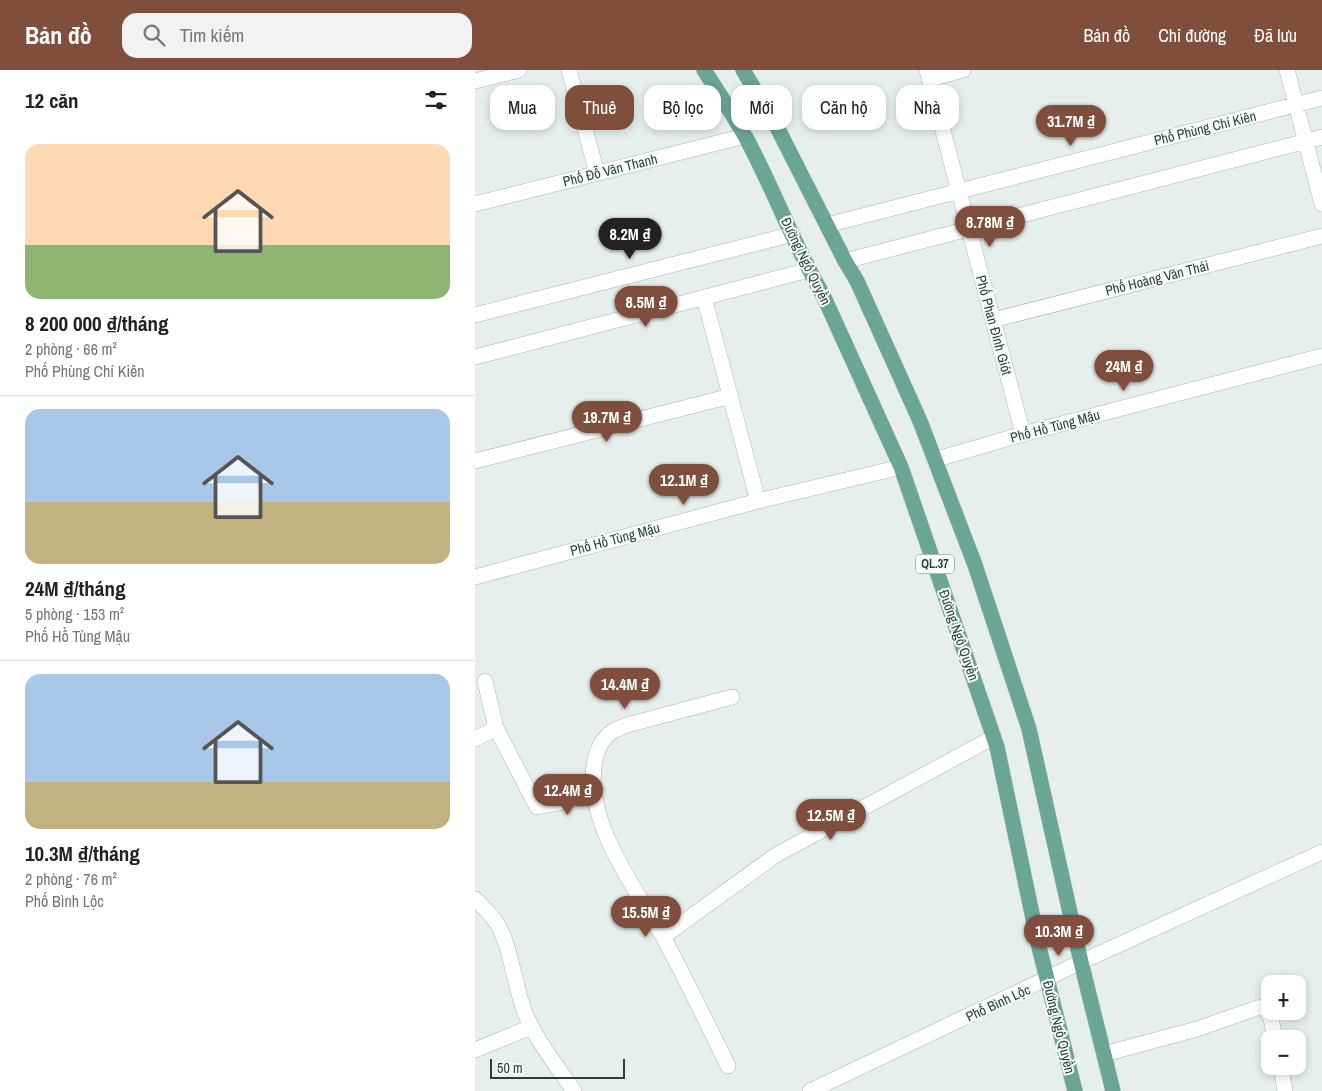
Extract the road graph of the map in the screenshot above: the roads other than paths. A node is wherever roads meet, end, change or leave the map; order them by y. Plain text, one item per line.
1 (519, 70) edge
2 (569, 70) edge
3 (704, 70) edge
4 (743, 70) edge
5 (963, 70) edge
6 (1287, 70) edge
7 (928, 74) edge
8 (475, 81) edge
9 (1322, 98) edge
10 (1296, 104) junction
11 (745, 136) junction
12 (1322, 137) edge
13 (1305, 142) junction
14 (597, 173) junction
15 (959, 191) junction
16 (475, 204) edge
17 (1322, 204) edge
18 (827, 225) junction
19 (969, 229) junction
20 (793, 234) junction
21 (1322, 236) edge
22 (845, 261) junction
23 (809, 270) junction
24 (704, 297) junction
25 (475, 315) edge
26 (993, 320) junction
27 (1322, 356) edge
28 (475, 357) edge
29 (731, 396) junction
30 (1023, 434) junction
31 (934, 460) junction
32 (475, 461) edge
33 (901, 468) junction
34 (758, 501) junction
35 (475, 577) edge
36 (485, 681) dead end
37 (732, 696) dead end
38 (495, 728) junction
39 (994, 737) junction
40 (475, 739) edge
41 (594, 796) junction
42 (1322, 852) edge
43 (475, 899) edge
44 (663, 937) junction
45 (1081, 962) junction
46 (1047, 980) junction
47 (531, 1027) junction
48 (1273, 1030) edge
49 (475, 1050) edge
50 (1104, 1054) junction
51 (729, 1066) dead end
52 (1282, 1075) edge
53 (574, 1091) edge
54 (810, 1091) edge
55 (1075, 1091) edge
56 (1113, 1091) edge
57 (1285, 1091) edge

1 - 8 street
2 - 14 street
3 - 11 main road, Đường Ngô Quyền / QL.37
4 - 18 main road, QL.37
5 - 7 street
6 - 10 street
7 - 15 street, Phố Phan Đình Giót
9 - 10 street, Phố Phùng Chí Kiên
10 - 13 street
10 - 15 street, Phố Phùng Chí Kiên
11 - 14 street, Phố Đỗ Văn Thanh
11 - 20 main road, Đường Ngô Quyền / QL.37
12 - 13 street
13 - 17 street
13 - 19 street
14 - 16 street, Phố Đỗ Văn Thanh
15 - 18 street, Phố Phùng Chí Kiên
15 - 19 street, Phố Phan Đình Giót
18 - 22 main road, QL.37
19 - 22 street
19 - 26 street, Phố Phan Đình Giót
20 - 23 main road, Đường Ngô Quyền / QL.37
20 - 25 street
21 - 26 street, Phố Hoàng Văn Thái
22 - 31 main road, QL.37
23 - 24 street
23 - 33 main road, Đường Ngô Quyền / QL.37
24 - 28 street
24 - 29 street
26 - 30 street, Phố Phan Đình Giót
27 - 30 street, Phố Hồ Tùng Mậu
29 - 32 street
29 - 34 street
30 - 31 street, Phố Hồ Tùng Mậu
31 - 45 main road, QL.37
33 - 34 street, Phố Hồ Tùng Mậu
33 - 39 main road, Đường Ngô Quyền / QL.37
34 - 35 street, Phố Hồ Tùng Mậu
36 - 38 street
37 - 41 street
38 - 40 street
38 - 41 street
39 - 44 street
39 - 46 main road, Đường Ngô Quyền / QL.37
41 - 44 street
42 - 45 street, Phố Bình Lộc
43 - 47 street
44 - 51 street
45 - 46 street, Phố Bình Lộc
45 - 50 main road, QL.37
46 - 54 street, Phố Bình Lộc
46 - 55 main road, Đường Ngô Quyền / QL.37
47 - 49 street
47 - 53 street
48 - 50 street
50 - 56 main road, QL.37
52 - 57 street

